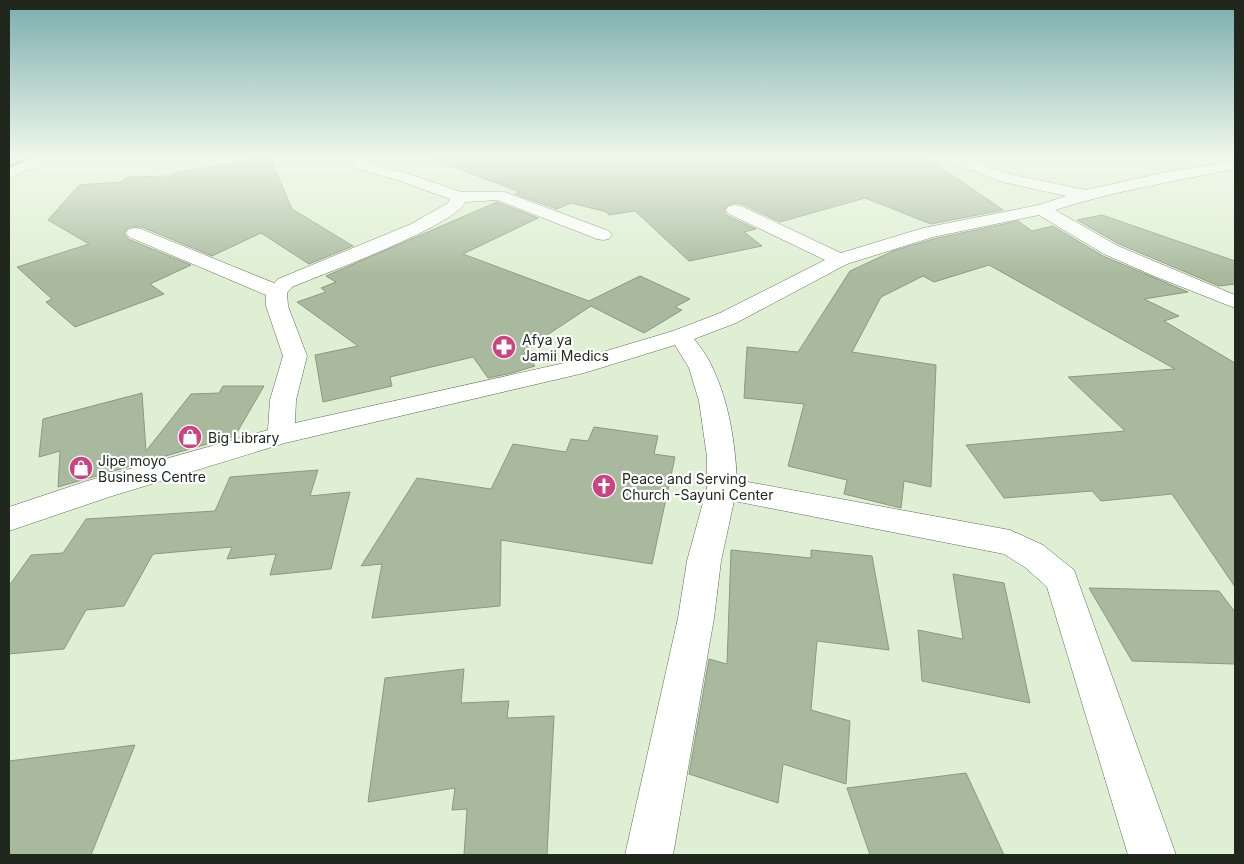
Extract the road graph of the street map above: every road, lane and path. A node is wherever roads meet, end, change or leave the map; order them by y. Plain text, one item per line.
1 (473, 196) edge
2 (502, 196) edge
3 (1082, 196) edge
4 (459, 197) joint
5 (1042, 209) junction
6 (735, 210) dead end
7 (134, 233) dead end
8 (602, 235) dead end
9 (840, 260) junction
10 (277, 292) junction
11 (1235, 302) edge
12 (681, 336) junction
13 (280, 435) junction
14 (722, 488) junction
15 (9, 519) edge
16 (648, 855) edge
17 (1152, 855) edge

1 - 4 street
2 - 8 street
3 - 5 street
4 - 10 street
5 - 9 street
5 - 11 street
6 - 9 street
7 - 10 street
9 - 12 street
10 - 13 street
12 - 13 street
12 - 14 street
13 - 15 street
14 - 16 street
14 - 17 street

